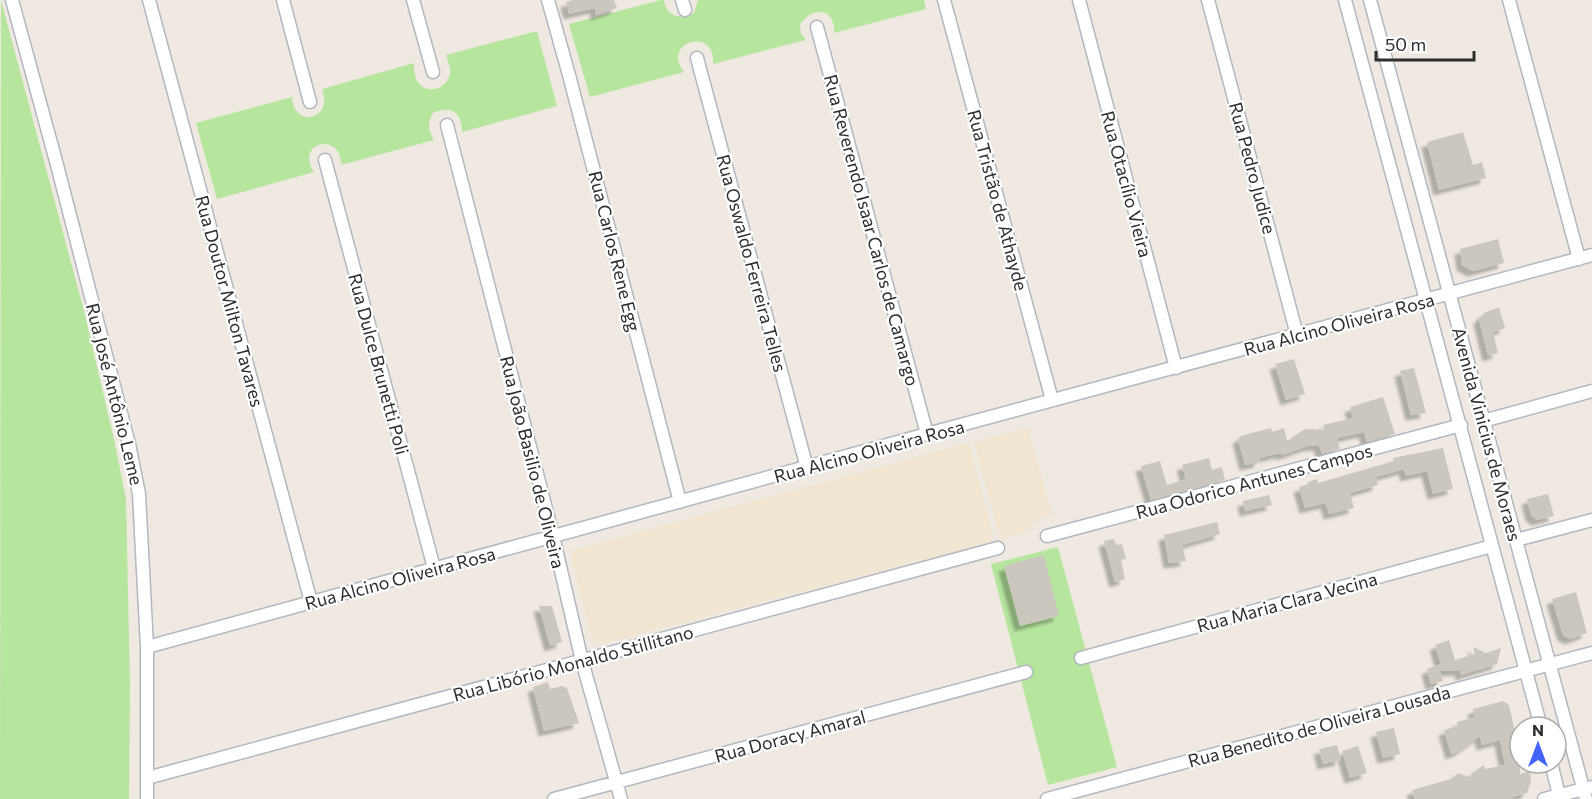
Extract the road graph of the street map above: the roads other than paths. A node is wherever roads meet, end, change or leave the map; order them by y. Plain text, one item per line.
1 (12, 0) edge
2 (148, 0) edge
3 (283, 0) edge
4 (413, 0) edge
5 (548, 0) edge
6 (944, 0) edge
7 (1079, 0) edge
8 (1208, 0) edge
9 (1345, 0) edge
10 (1370, 0) edge
11 (1509, 0) edge
12 (818, 27) dead end
13 (697, 58) dead end
14 (433, 72) dead end
15 (310, 102) dead end
16 (447, 125) dead end
17 (325, 160) dead end
18 (1592, 255) edge
19 (1579, 259) junction
20 (1450, 294) junction
21 (1427, 301) junction
22 (1297, 335) junction
23 (1176, 368) junction
24 (1592, 391) edge
25 (1052, 400) junction
26 (1483, 421) junction
27 (1461, 425) junction
28 (927, 434) junction
29 (807, 468) junction
30 (680, 502) junction
31 (1592, 520) edge
32 (553, 536) junction
33 (1047, 536) dead end
34 (1516, 540) junction
35 (1492, 546) junction
36 (998, 548) dead end
37 (434, 568) junction
38 (311, 602) junction
39 (147, 647) junction
40 (1592, 653) edge
41 (1081, 658) dead end
42 (582, 661) junction
43 (1549, 665) junction
44 (1526, 671) junction
45 (1026, 672) dead end
46 (1538, 715) edge
47 (1554, 775) edge
48 (147, 778) junction
49 (617, 782) junction
50 (1587, 792) edge
51 (1560, 797) edge
52 (147, 799) edge
53 (554, 799) edge
54 (621, 799) edge
55 (1047, 799) edge
56 (1544, 799) edge

1 - 39 street, Rua José Antônio Leme
2 - 38 street, Rua Doutor Milton Tavares
3 - 15 street
4 - 14 street
5 - 30 street, Rua Carlos Rene Egg
6 - 25 street, Rua Tristão de Athayde
7 - 23 street, Rua Otacílio Vieira
8 - 22 street, Rua Pedro Judice
9 - 21 street, Avenida Vinicius de Moraes
10 - 20 street, Avenida Vinicius de Moraes
11 - 19 street
12 - 28 street, Rua Reverendo Isaar Carlos de Camargo
13 - 29 street, Rua Oswaldo Ferreira Telles
16 - 32 street, Rua João Basilio de Oliveira
17 - 37 street, Rua Dulce Brunetti Poli
18 - 19 street, Rua Alcino Oliveira Rosa
19 - 20 street, Rua Alcino Oliveira Rosa
20 - 21 street, Rua Alcino Oliveira Rosa
20 - 26 street, Avenida Vinicius de Moraes
21 - 22 street, Rua Alcino Oliveira Rosa
21 - 27 street, Avenida Vinicius de Moraes
22 - 23 street, Rua Alcino Oliveira Rosa
23 - 25 street, Rua Alcino Oliveira Rosa
24 - 26 street
25 - 28 street, Rua Alcino Oliveira Rosa
26 - 34 street, Avenida Vinicius de Moraes
27 - 33 street, Rua Odorico Antunes Campos
27 - 35 street, Avenida Vinicius de Moraes
28 - 29 street, Rua Alcino Oliveira Rosa
29 - 30 street, Rua Alcino Oliveira Rosa
30 - 32 street, Rua Alcino Oliveira Rosa
31 - 34 street
32 - 37 street, Rua Alcino Oliveira Rosa
32 - 42 street, Rua João Basilio de Oliveira
34 - 43 street, Avenida Vinicius de Moraes
35 - 41 street, Rua Maria Clara Vecina
35 - 44 street, Avenida Vinicius de Moraes
36 - 42 street, Rua Libório Monaldo Stillitano
37 - 38 street, Rua Alcino Oliveira Rosa
38 - 39 street, Rua Alcino Oliveira Rosa
39 - 48 street, Rua José Antônio Leme
40 - 43 street, Rua Benedito de Oliveira Lousada
42 - 48 street, Rua Libório Monaldo Stillitano
42 - 49 street, Rua João Basilio de Oliveira
43 - 44 street, Rua Benedito de Oliveira Lousada
43 - 50 street, Avenida Vinicius de Moraes
44 - 46 street, Avenida Vinicius de Moraes
44 - 55 street, Rua Benedito de Oliveira Lousada
45 - 49 street, Rua Doracy Amaral
47 - 51 street
48 - 52 street, Rua José Antônio Leme
49 - 53 street, Rua Doracy Amaral
49 - 54 street, Rua João Basilio de Oliveira
50 - 51 street
51 - 56 street

